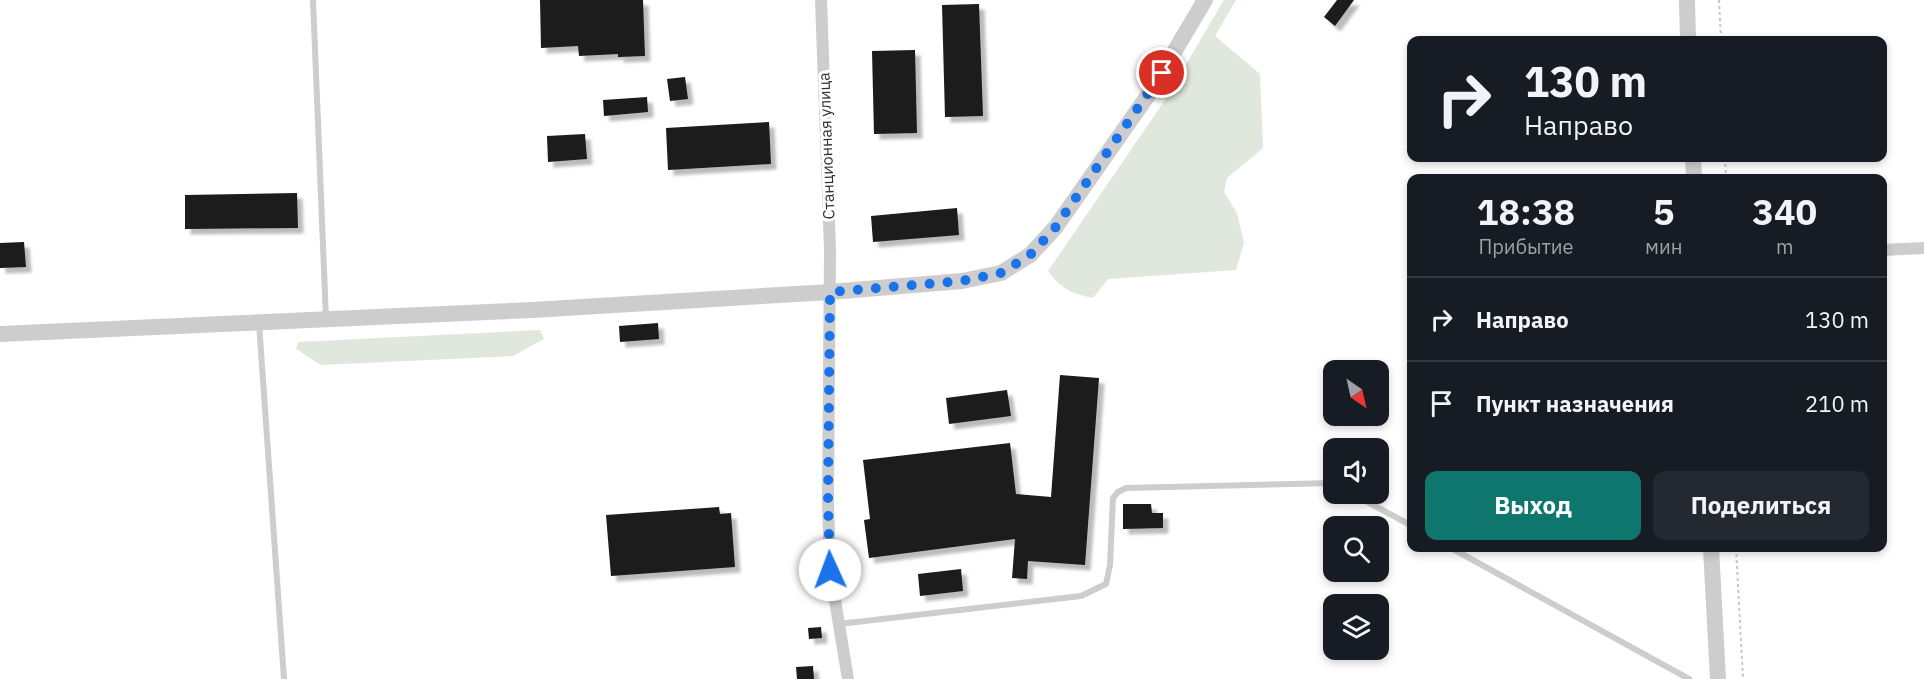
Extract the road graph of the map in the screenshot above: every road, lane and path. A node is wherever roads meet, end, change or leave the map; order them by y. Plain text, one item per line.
1 (313, 0) edge
2 (821, 0) edge
3 (1205, 0) edge
4 (1687, 0) edge
5 (1719, 0) edge
6 (1688, 36) edge
7 (1721, 36) edge
8 (1924, 248) edge
9 (1887, 250) edge
10 (830, 292) junction
11 (326, 319) junction
12 (259, 322) junction
13 (0, 334) edge
14 (1323, 483) edge
15 (1371, 504) edge
16 (1407, 523) edge
17 (1458, 552) edge
18 (1711, 552) edge
19 (1736, 552) edge
20 (838, 624) junction
21 (284, 679) edge
22 (848, 679) edge
23 (1689, 679) edge
24 (1718, 679) edge
25 (1743, 679) edge

1 - 11 lane
2 - 10 street, Станционная улица
3 - 10 street
4 - 6 street
5 - 7 path
8 - 9 street
10 - 11 street
10 - 20 street, Станционная улица
11 - 12 street
12 - 13 street
12 - 21 lane
14 - 20 lane
15 - 16 lane
17 - 23 lane
18 - 24 street
19 - 25 path
20 - 22 street, Станционная улица

